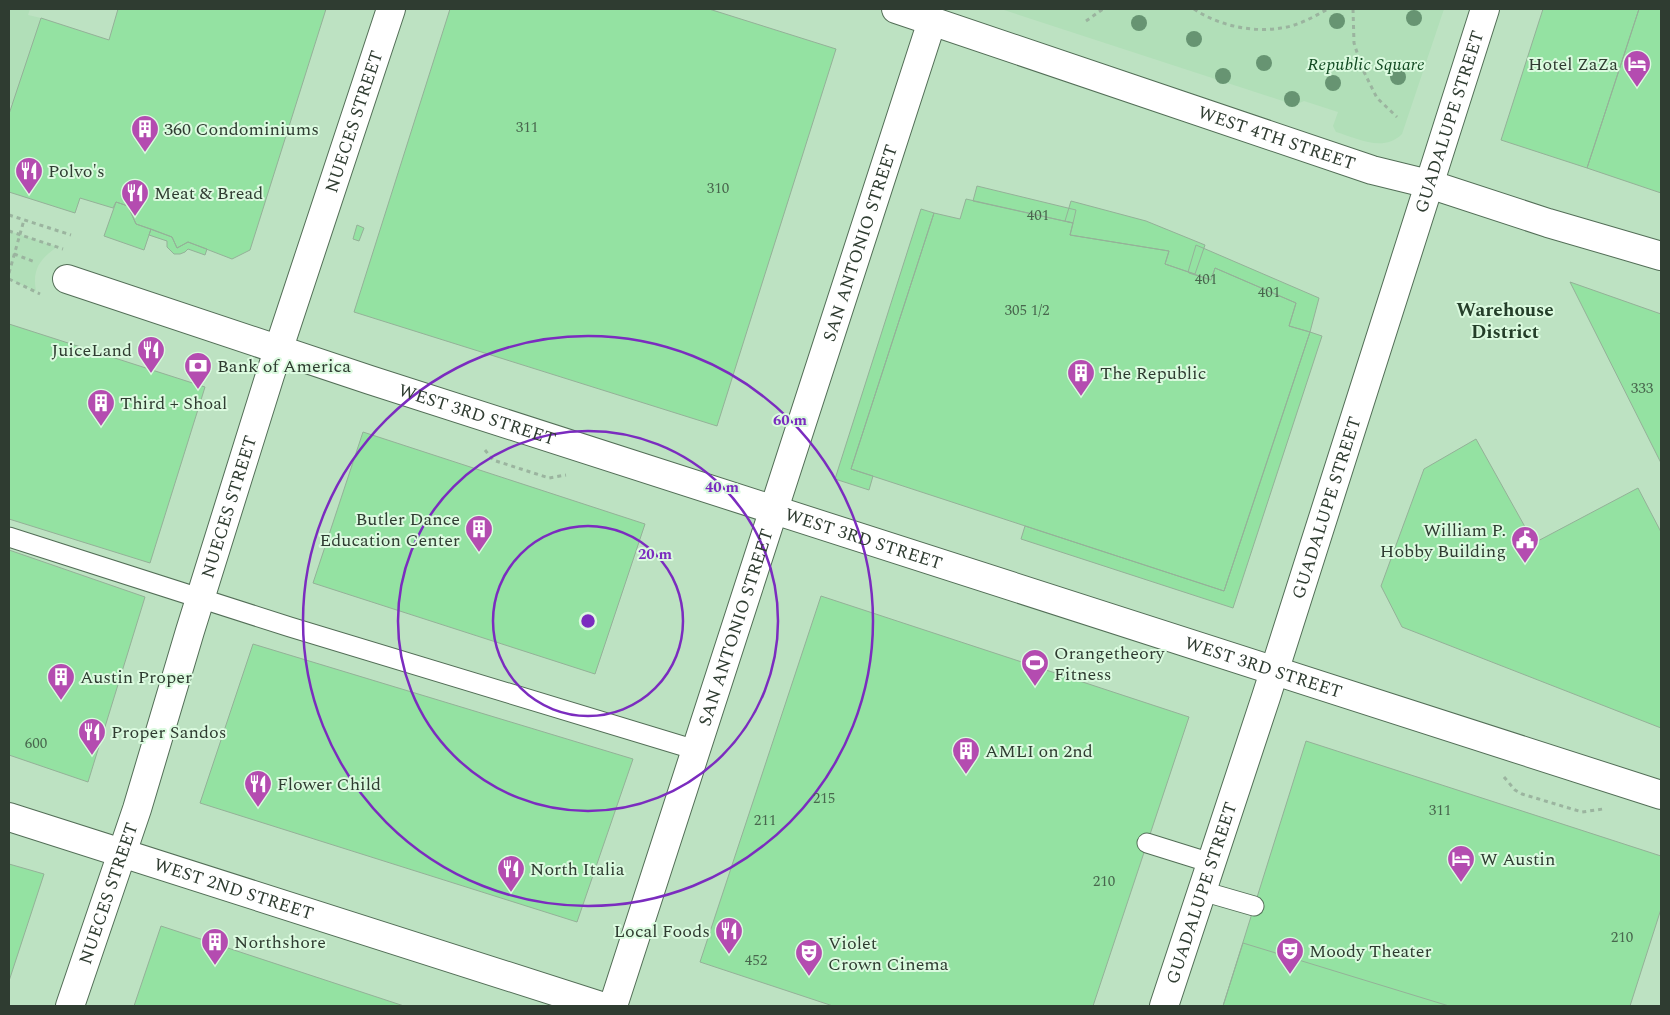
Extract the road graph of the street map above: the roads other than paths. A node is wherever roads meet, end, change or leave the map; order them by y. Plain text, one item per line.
1 (391, 9) edge
2 (896, 9) edge
3 (1485, 9) edge
4 (932, 20) junction
5 (1428, 184) junction
6 (1661, 256) edge
7 (67, 279) dead end
8 (278, 350) junction
9 (774, 509) junction
10 (9, 537) edge
11 (200, 598) junction
12 (1274, 671) junction
13 (696, 750) junction
14 (1661, 795) edge
15 (9, 817) edge
16 (1147, 843) dead end
17 (123, 853) junction
18 (1211, 863) junction
19 (1202, 891) junction
20 (1254, 906) dead end
21 (70, 1006) edge
22 (601, 1006) edge
23 (613, 1006) edge
24 (1164, 1006) edge

1 - 8 street, NUECES STREET
2 - 4 street, WEST 4TH STREET
3 - 5 street, GUADALUPE STREET
4 - 5 street, WEST 4TH STREET
4 - 9 street, SAN ANTONIO STREET
5 - 6 street, WEST 4TH STREET
5 - 12 street, GUADALUPE STREET
7 - 8 street, WEST 3RD STREET
8 - 9 street, WEST 3RD STREET
8 - 11 street, NUECES STREET
9 - 12 street, WEST 3RD STREET
9 - 13 street, SAN ANTONIO STREET
10 - 11 lane
11 - 13 lane
11 - 17 street, NUECES STREET
12 - 14 street, WEST 3RD STREET
12 - 18 street, GUADALUPE STREET
13 - 23 street, SAN ANTONIO STREET
15 - 17 street, WEST 2ND STREET
16 - 18 lane
17 - 21 street, NUECES STREET
17 - 22 street, WEST 2ND STREET
18 - 19 street, GUADALUPE STREET
19 - 20 lane
19 - 24 street, GUADALUPE STREET

